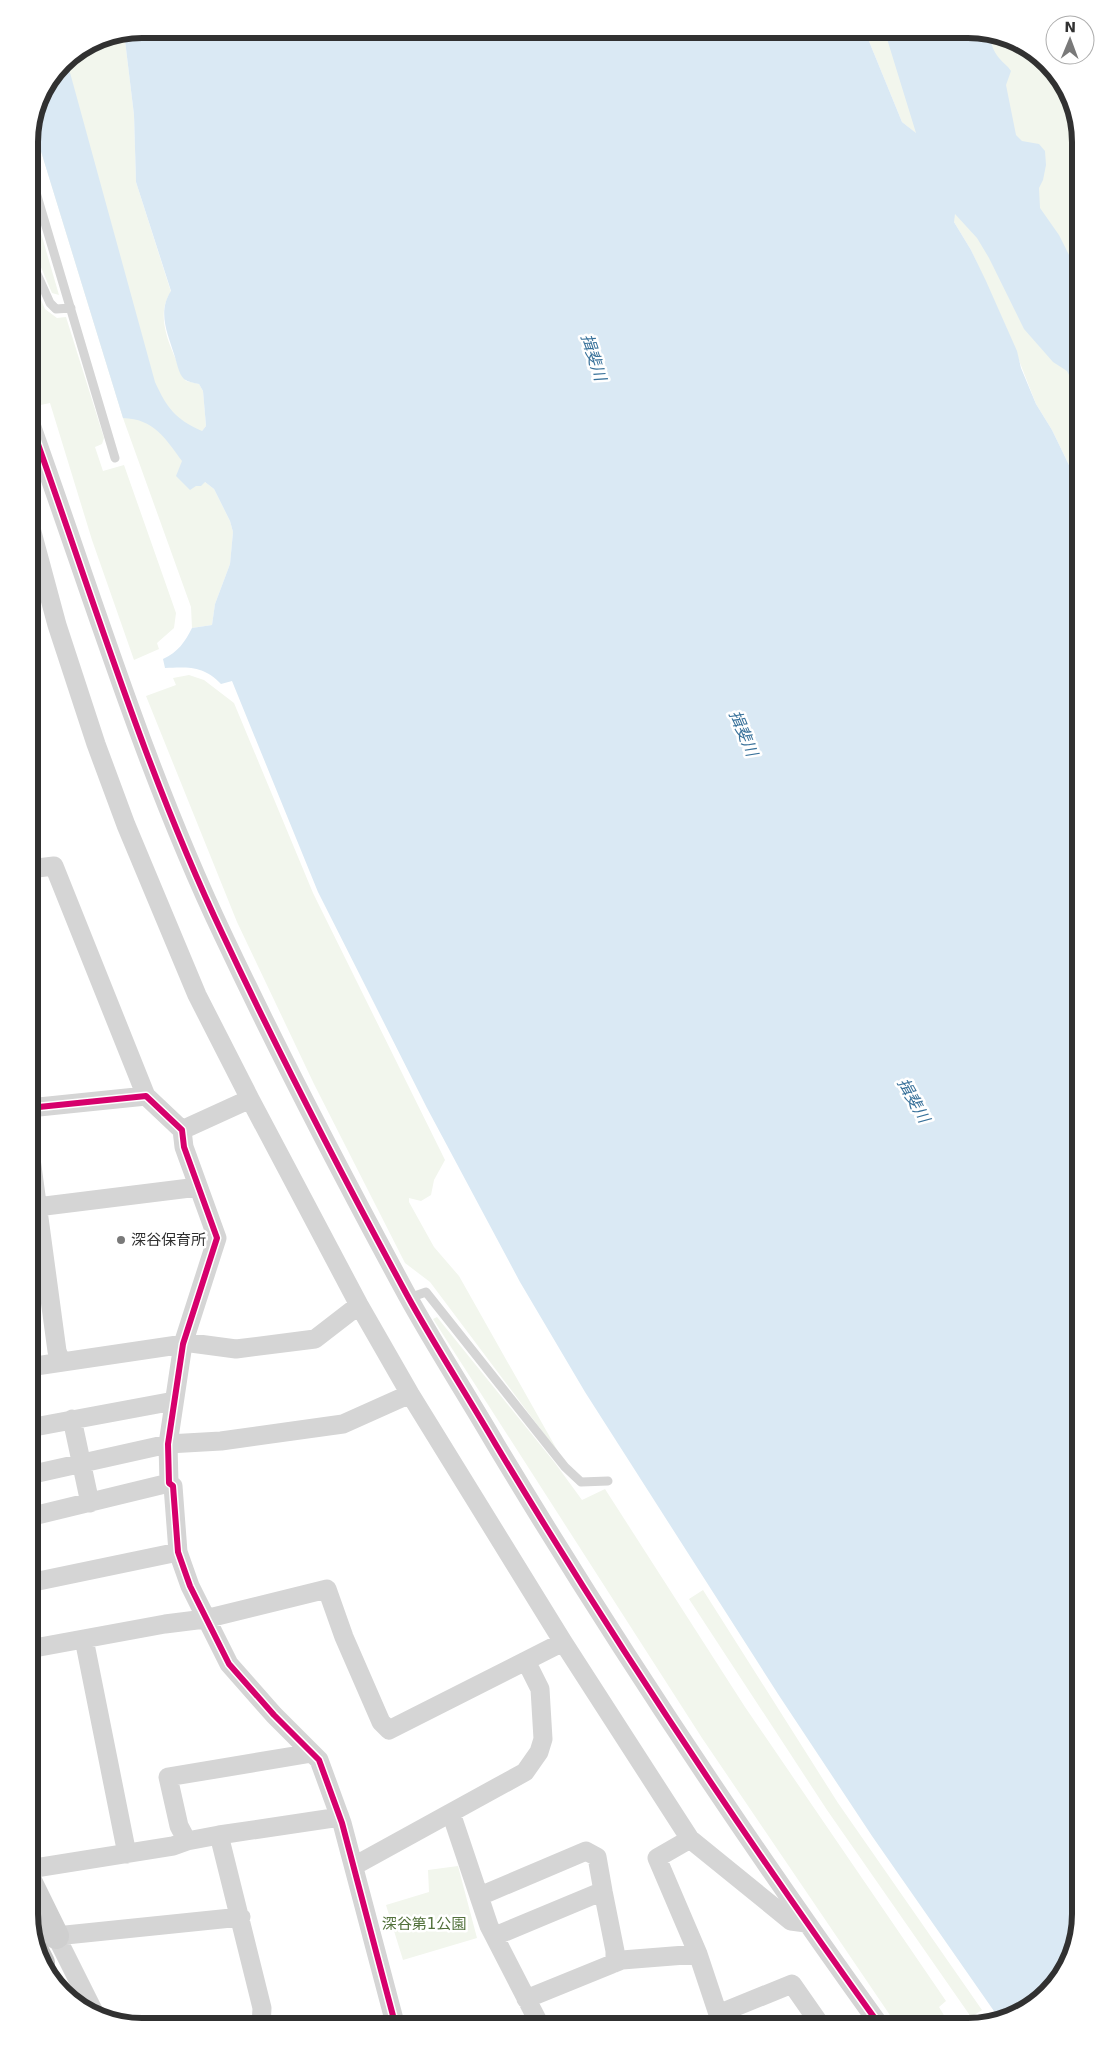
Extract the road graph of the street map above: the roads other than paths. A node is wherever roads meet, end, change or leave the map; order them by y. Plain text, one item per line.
1 (38, 199) edge
2 (38, 276) edge
3 (71, 308) junction
4 (38, 444) edge
5 (115, 458) dead end
6 (38, 554) edge
7 (38, 868) edge
8 (146, 1096) junction
9 (250, 1100) junction
10 (38, 1107) edge
11 (182, 1130) junction
12 (198, 1187) junction
13 (38, 1206) edge
14 (38, 1237) edge
15 (409, 1298) junction
16 (359, 1305) junction
17 (183, 1344) junction
18 (61, 1362) junction
19 (38, 1366) edge
20 (410, 1394) junction
21 (174, 1401) junction
22 (72, 1419) junction
23 (38, 1426) edge
24 (168, 1444) junction
25 (82, 1463) junction
26 (38, 1473) edge
27 (608, 1481) dead end
28 (169, 1484) junction
29 (90, 1502) junction
30 (38, 1515) edge
31 (178, 1552) junction
32 (38, 1581) edge
33 (205, 1619) junction
34 (84, 1639) junction
35 (562, 1642) junction
36 (38, 1647) edge
37 (526, 1661) junction
38 (312, 1753) junction
39 (452, 1813) junction
40 (340, 1817) junction
41 (220, 1835) junction
42 (690, 1839) junction
43 (187, 1841) junction
44 (127, 1854) junction
45 (354, 1866) junction
46 (38, 1867) edge
47 (603, 1891) junction
48 (480, 1896) junction
49 (38, 1914) edge
50 (241, 1917) junction
51 (806, 1923) junction
52 (496, 1936) junction
53 (46, 1944) edge
54 (698, 1954) junction
55 (615, 1963) junction
56 (526, 1999) junction
57 (88, 2004) edge
58 (261, 2018) edge
59 (394, 2018) edge
60 (536, 2018) edge
61 (717, 2018) edge
62 (726, 2018) edge
63 (816, 2018) edge
64 (875, 2018) edge

1 - 3 lane
2 - 3 lane
3 - 5 lane
4 - 15 street
6 - 9 street
7 - 8 street
8 - 10 street
8 - 11 street
9 - 11 street
9 - 16 street
11 - 12 street
12 - 13 street
12 - 17 street
14 - 18 street
15 - 27 lane
15 - 51 street
16 - 17 street
16 - 20 street
17 - 18 street
17 - 21 street
18 - 19 street
20 - 24 street
20 - 35 street
21 - 22 street
21 - 24 street
22 - 23 street
22 - 25 street
24 - 25 street
24 - 28 street
25 - 26 street
25 - 29 street
28 - 29 street
28 - 31 street
29 - 30 street
31 - 32 street
31 - 33 street
33 - 34 street
33 - 37 street
33 - 38 street
34 - 36 street
34 - 44 street
35 - 37 street
35 - 42 street
37 - 39 street
38 - 40 street
38 - 43 street
39 - 45 street
39 - 48 street
40 - 41 street
40 - 45 street
41 - 43 street
41 - 50 street
42 - 51 street
42 - 54 street
43 - 44 street
44 - 46 street
45 - 59 street
47 - 48 street
47 - 52 street
47 - 55 street
48 - 52 street
49 - 53 street
50 - 53 street
50 - 58 street
51 - 64 street
52 - 56 street
53 - 57 street
54 - 55 street
54 - 61 street
55 - 56 street
56 - 60 street
62 - 63 street

